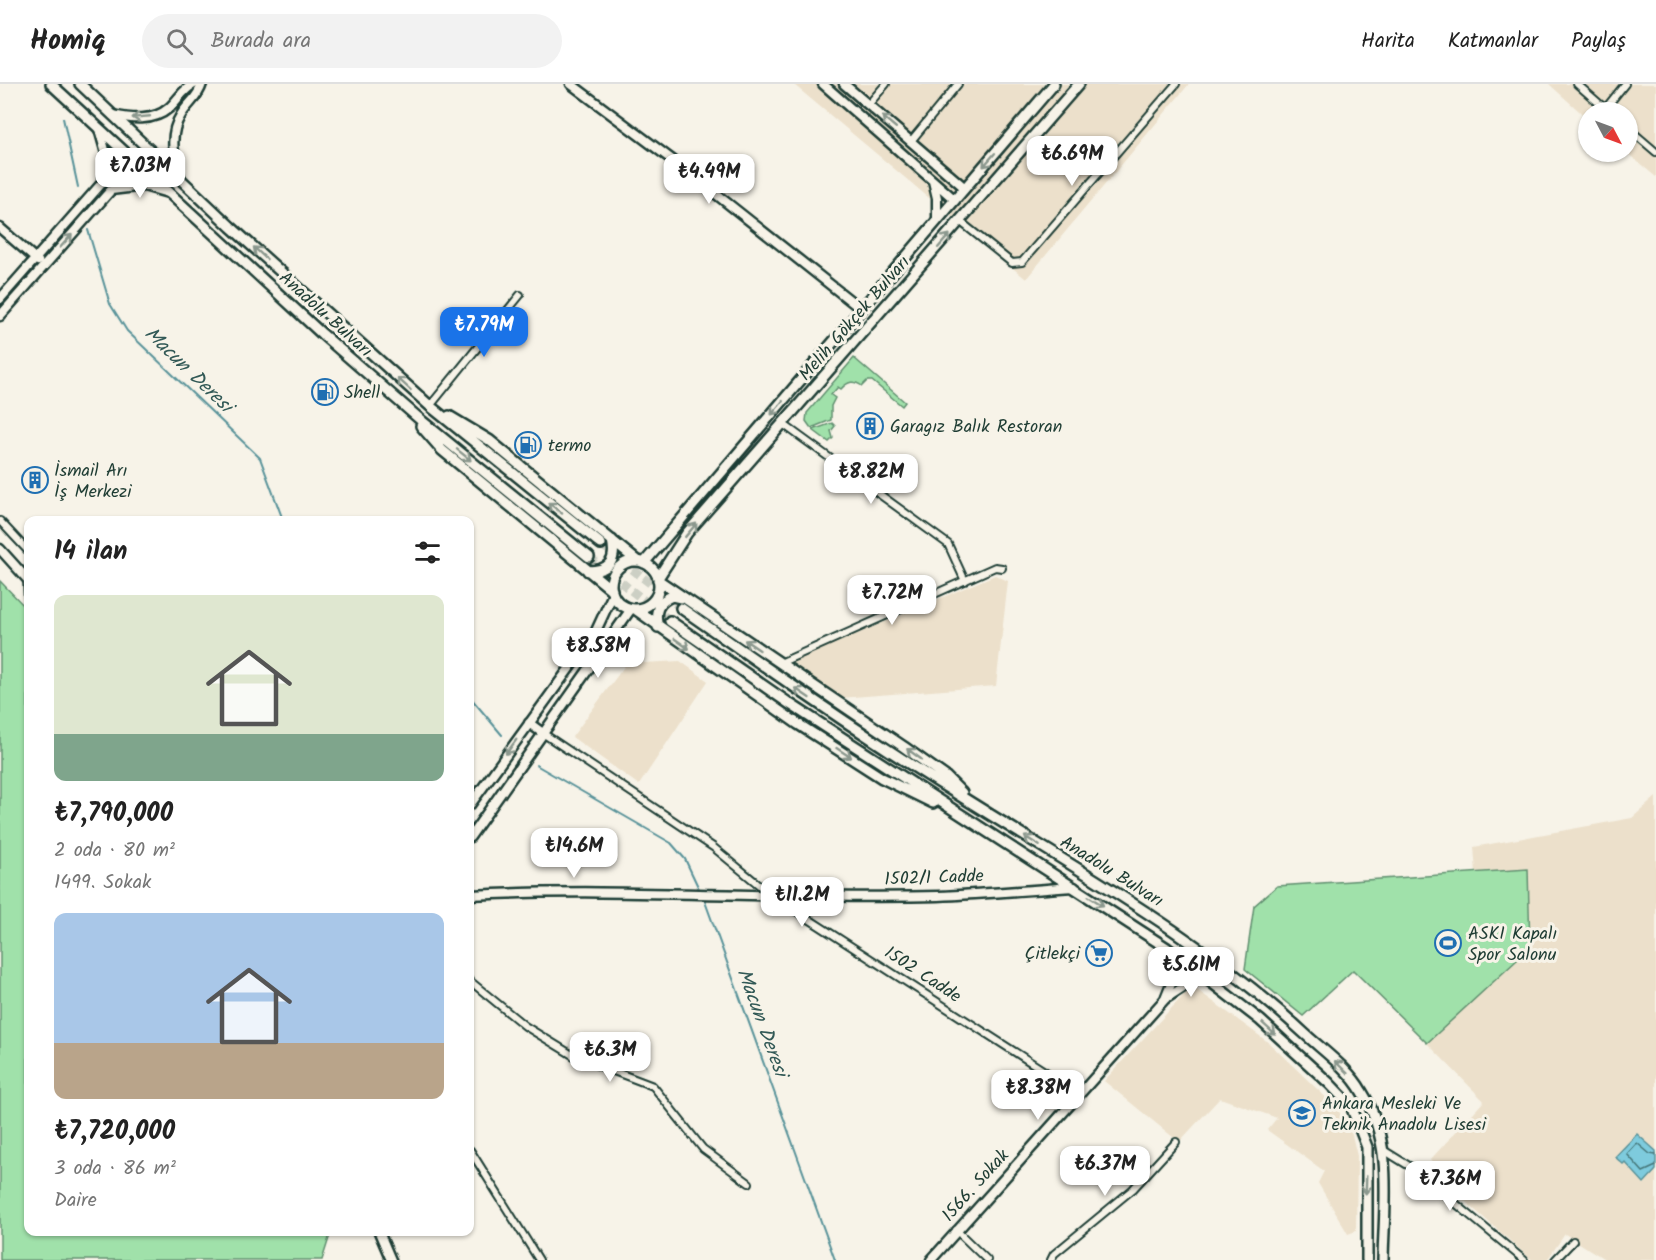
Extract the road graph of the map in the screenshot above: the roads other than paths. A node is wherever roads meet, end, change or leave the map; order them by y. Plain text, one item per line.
1 (51, 84) edge
2 (80, 84) edge
3 (194, 84) edge
4 (202, 84) edge
5 (571, 84) edge
6 (823, 84) edge
7 (844, 84) edge
8 (886, 84) edge
9 (958, 84) edge
10 (1054, 84) edge
11 (1079, 84) edge
12 (1166, 84) edge
13 (1576, 84) edge
14 (1625, 84) edge
15 (1174, 87) edge
16 (1597, 102) edge
17 (1613, 102) edge
18 (868, 105) junction
19 (113, 115) junction
20 (99, 128) junction
21 (1638, 137) edge
22 (1656, 140) edge
23 (911, 141) junction
24 (1650, 147) junction
25 (1656, 152) edge
26 (181, 180) junction
27 (933, 181) junction
28 (965, 188) junction
29 (168, 193) junction
30 (955, 200) junction
31 (980, 200) junction
32 (77, 211) junction
33 (969, 212) junction
34 (86, 218) junction
35 (937, 220) junction
36 (961, 222) junction
37 (0, 228) edge
38 (35, 258) junction
39 (44, 266) junction
40 (520, 295) dead end
41 (0, 299) edge
42 (861, 309) junction
43 (0, 316) edge
44 (401, 403) junction
45 (432, 408) junction
46 (783, 424) junction
47 (0, 521) edge
48 (612, 540) junction
49 (601, 544) tunnel mouth
50 (24, 547) edge
51 (0, 549) edge
52 (589, 557) tunnel mouth
53 (641, 562) junction
54 (1002, 567) dead end
55 (588, 571) junction
56 (24, 575) edge
57 (658, 579) junction
58 (964, 581) junction
59 (612, 592) junction
60 (684, 604) junction
61 (633, 609) junction
62 (670, 621) tunnel mouth
63 (658, 627) junction
64 (780, 663) junction
65 (529, 723) junction
66 (544, 734) junction
67 (474, 799) edge
68 (975, 805) junction
69 (958, 813) junction
70 (474, 831) edge
71 (1074, 887) junction
72 (770, 894) junction
73 (474, 895) edge
74 (1181, 959) junction
75 (1202, 975) junction
76 (474, 984) edge
77 (1165, 999) junction
78 (1080, 1094) junction
79 (1176, 1142) dead end
80 (1385, 1151) junction
81 (474, 1156) edge
82 (749, 1183) dead end
83 (956, 1230) junction
84 (381, 1236) edge
85 (1573, 1241) dead end
86 (391, 1260) edge
87 (539, 1260) edge
88 (931, 1260) edge
89 (987, 1260) edge
90 (1051, 1260) edge
91 (1367, 1260) edge
92 (1383, 1260) edge
93 (1524, 1260) edge
94 (1555, 1260) edge

1 - 20 main road, Anadolu Bulvarı
2 - 19 main road, Anadolu Bulvarı
3 -> 19 street
4 - 26 street
5 - 42 street
6 - 27 street
7 - 18 street
8 - 18 street
9 - 23 street
10 -> 28 main road, Melih Gökçek Bulvarı
11 - 31 main road, Melih Gökçek Bulvarı
12 - 15 street
13 - 16 street
14 - 17 street
15 - 36 street
23 -> 18 street
19 - 26 main road, Anadolu Bulvarı
20 - 29 main road, Anadolu Bulvarı
20 - 32 street
21 - 24 street
22 - 24 street
23 - 28 street
24 - 25 street
45 -> 26 main road, Anadolu Bulvarı
27 - 30 street
27 - 35 street
28 - 30 main road, Melih Gökçek Bulvarı
28 - 31 main road
29 - 34 street
29 - 44 main road, Anadolu Bulvarı
30 - 33 main road
30 - 35 main road, Melih Gökçek Bulvarı
31 - 33 main road, Melih Gökçek Bulvarı
32 - 34 street
32 - 38 street
33 - 36 main road, Melih Gökçek Bulvarı
39 -> 34 street
35 - 42 main road, Melih Gökçek Bulvarı
46 -> 36 main road, Melih Gökçek Bulvarı
37 - 38 street
38 - 39 street
38 - 41 street
39 - 43 street
40 - 45 street
42 -> 53 main road, Melih Gökçek Bulvarı
44 -> 52 main road, Anadolu Bulvarı
44 - 55 main road
45 - 48 main road
49 -> 45 main road, Anadolu Bulvarı
57 -> 46 main road, Melih Gökçek Bulvarı
46 - 58 street
47 - 50 street
48 - 53 main road
48 - 55 main road
51 - 56 street
53 - 57 main road
53 - 59 main road
54 - 58 street
55 - 59 main road
57 - 60 main road
57 - 61 main road
58 - 64 street
59 - 61 main road
59 - 65 street
60 - 63 main road
64 -> 60 main road
68 -> 60 main road, Anadolu Bulvarı
61 - 63 main road
61 - 66 street
62 - 69 main road, Anadolu Bulvarı
63 -> 69 main road
68 -> 64 main road
65 - 66 street
65 -> 67 street
66 - 70 street
66 - 72 street, 1502 Cadde
80 -> 68 main road, Anadolu Bulvarı
69 - 71 main road, Anadolu Bulvarı
71 - 72 street, 1502/1 Cadde
71 -> 74 main road, Anadolu Bulvarı
72 - 73 street, 1502/1 Cadde
72 - 78 street, 1502 Cadde
74 - 75 main road, Anadolu Bulvarı
74 - 77 street
75 - 77 street
75 -> 91 main road, Anadolu Bulvarı
76 - 82 street
77 - 78 street, 1566. Sokak
78 - 83 street, 1566. Sokak
79 - 90 street
80 - 92 main road, Anadolu Bulvarı
80 - 93 street
81 - 87 street
83 - 88 street, 1566. Sokak
83 - 89 street
84 - 86 street
85 - 94 street

